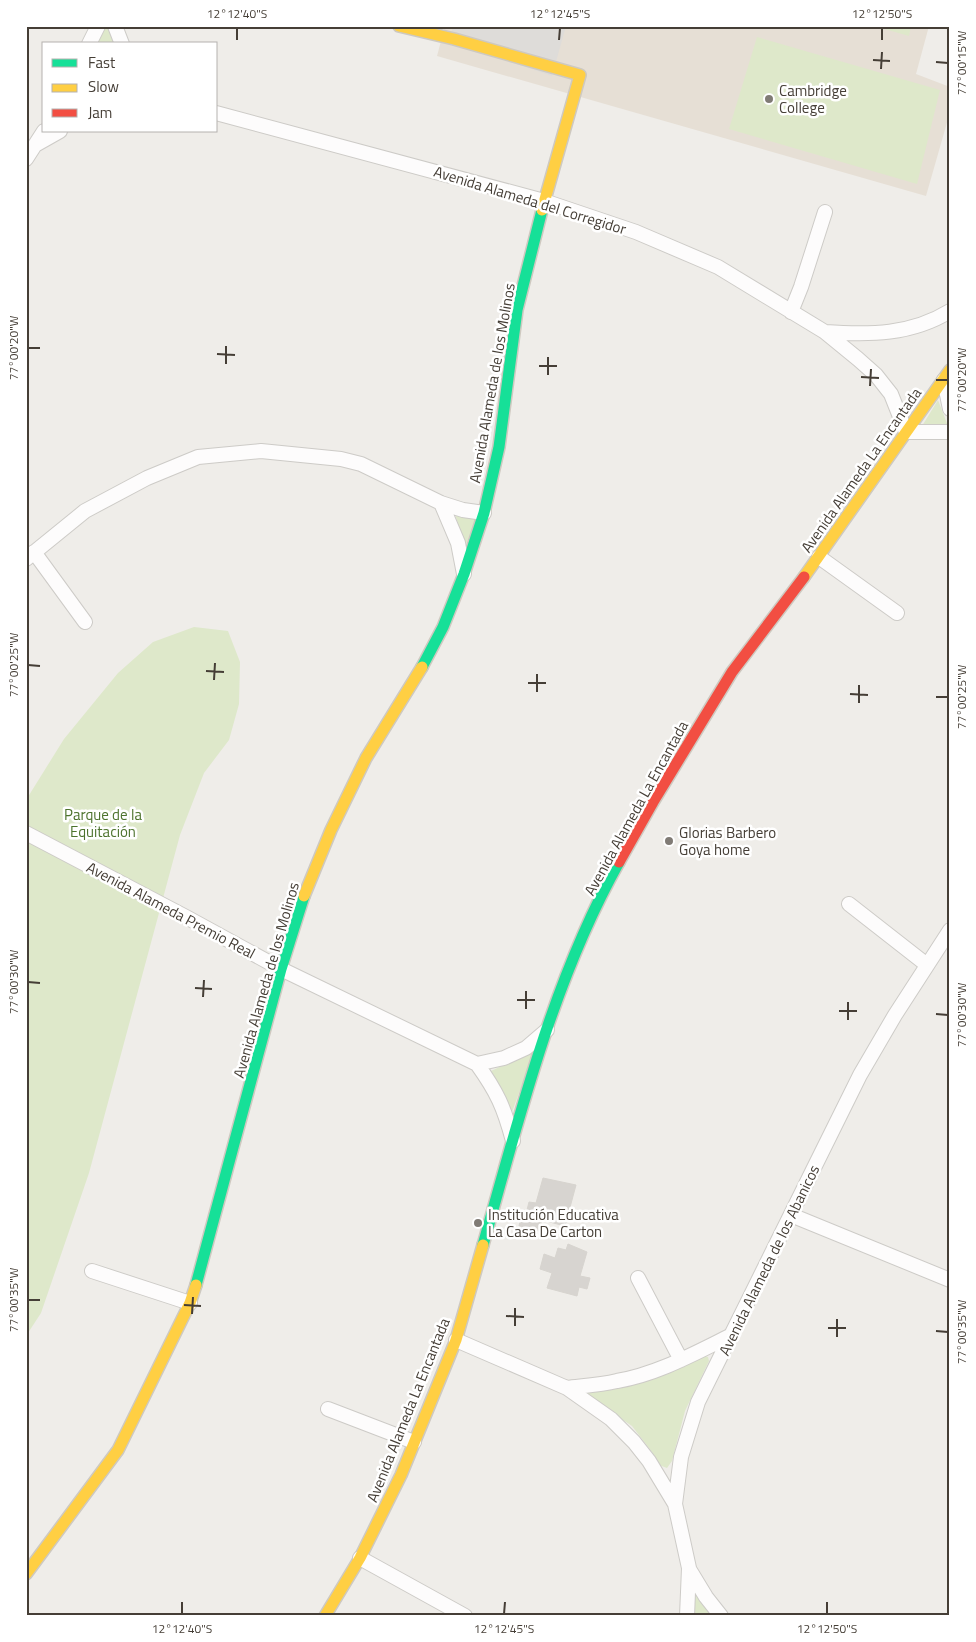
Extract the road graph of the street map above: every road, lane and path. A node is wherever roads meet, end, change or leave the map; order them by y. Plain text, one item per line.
1 (98, 26) edge
2 (115, 26) edge
3 (399, 26) edge
4 (90, 42) edge
5 (121, 42) edge
6 (218, 114) edge
7 (43, 132) edge
8 (58, 132) edge
9 (36, 144) junction
10 (26, 159) edge
11 (544, 201) junction
12 (825, 212) dead end
13 (791, 312) junction
14 (950, 312) edge
15 (825, 332) junction
16 (947, 375) edge
17 (950, 408) edge
18 (906, 432) junction
19 (950, 432) edge
20 (441, 503) junction
21 (484, 513) junction
22 (30, 556) edge
23 (819, 557) junction
24 (464, 574) junction
25 (897, 613) dead end
26 (85, 622) dead end
27 (26, 834) edge
28 (849, 904) dead end
29 (950, 930) edge
30 (927, 965) junction
31 (282, 969) junction
32 (547, 1030) junction
33 (477, 1064) junction
34 (513, 1140) junction
35 (791, 1215) junction
36 (92, 1271) dead end
37 (638, 1278) dead end
38 (950, 1280) edge
39 (190, 1303) junction
40 (732, 1335) junction
41 (456, 1340) junction
42 (681, 1360) junction
43 (567, 1388) junction
44 (328, 1409) dead end
45 (414, 1442) junction
46 (675, 1504) junction
47 (42, 1553) junction
48 (360, 1558) junction
49 (26, 1560) edge
50 (689, 1568) junction
51 (26, 1574) edge
52 (325, 1616) edge
53 (465, 1616) edge
54 (687, 1616) edge
55 (721, 1616) edge

1 - 4 street
2 - 5 street
3 - 11 street, Avenida Alameda de los Molinos
6 - 11 street, Avenida Alameda del Corregidor
7 - 9 street
8 - 9 street
9 - 10 street
11 - 13 street, Avenida Alameda del Corregidor
11 - 21 street, Avenida Alameda de los Molinos
12 - 13 street
13 - 15 street, Avenida Alameda del Corregidor
14 - 15 street, Avenida Alameda del Corregidor
15 - 18 street, Avenida Alameda del Corregidor
16 - 17 street
16 - 18 street, Avenida Alameda La Encantada
18 - 19 street
18 - 23 street, Avenida Alameda La Encantada
20 - 21 street
20 - 22 street
20 - 24 street
21 - 24 street, Avenida Alameda de los Molinos
22 - 26 street
23 - 25 street
23 - 32 street, Avenida Alameda La Encantada
24 - 31 street, Avenida Alameda de los Molinos
27 - 31 street, Avenida Alameda Premio Real
28 - 30 street
29 - 30 street, Avenida Alameda de los Abanicos
30 - 35 street, Avenida Alameda de los Abanicos
31 - 33 street, Avenida Alameda Premio Real
31 - 39 street, Avenida Alameda de los Molinos
32 - 33 street
32 - 34 street, Avenida Alameda La Encantada
33 - 34 street, Avenida Alameda Premio Real
34 - 41 street, Avenida Alameda La Encantada
35 - 38 street
35 - 40 street, Avenida Alameda de los Abanicos
36 - 39 street
37 - 42 street
39 - 47 street, Avenida Alameda de los Molinos
40 - 42 street
40 - 46 street, Avenida Alameda de los Abanicos
41 - 43 street
41 - 45 street, Avenida Alameda La Encantada
42 - 43 street
43 - 46 street
44 - 45 street
45 - 48 street, Avenida Alameda La Encantada
46 - 50 street, Avenida Alameda de los Abanicos
47 - 49 street
47 - 51 street, Avenida Alameda de los Molinos
48 - 52 street, Avenida Alameda La Encantada
48 - 53 street
50 - 54 street, Avenida Alameda de los Abanicos
50 - 55 street

